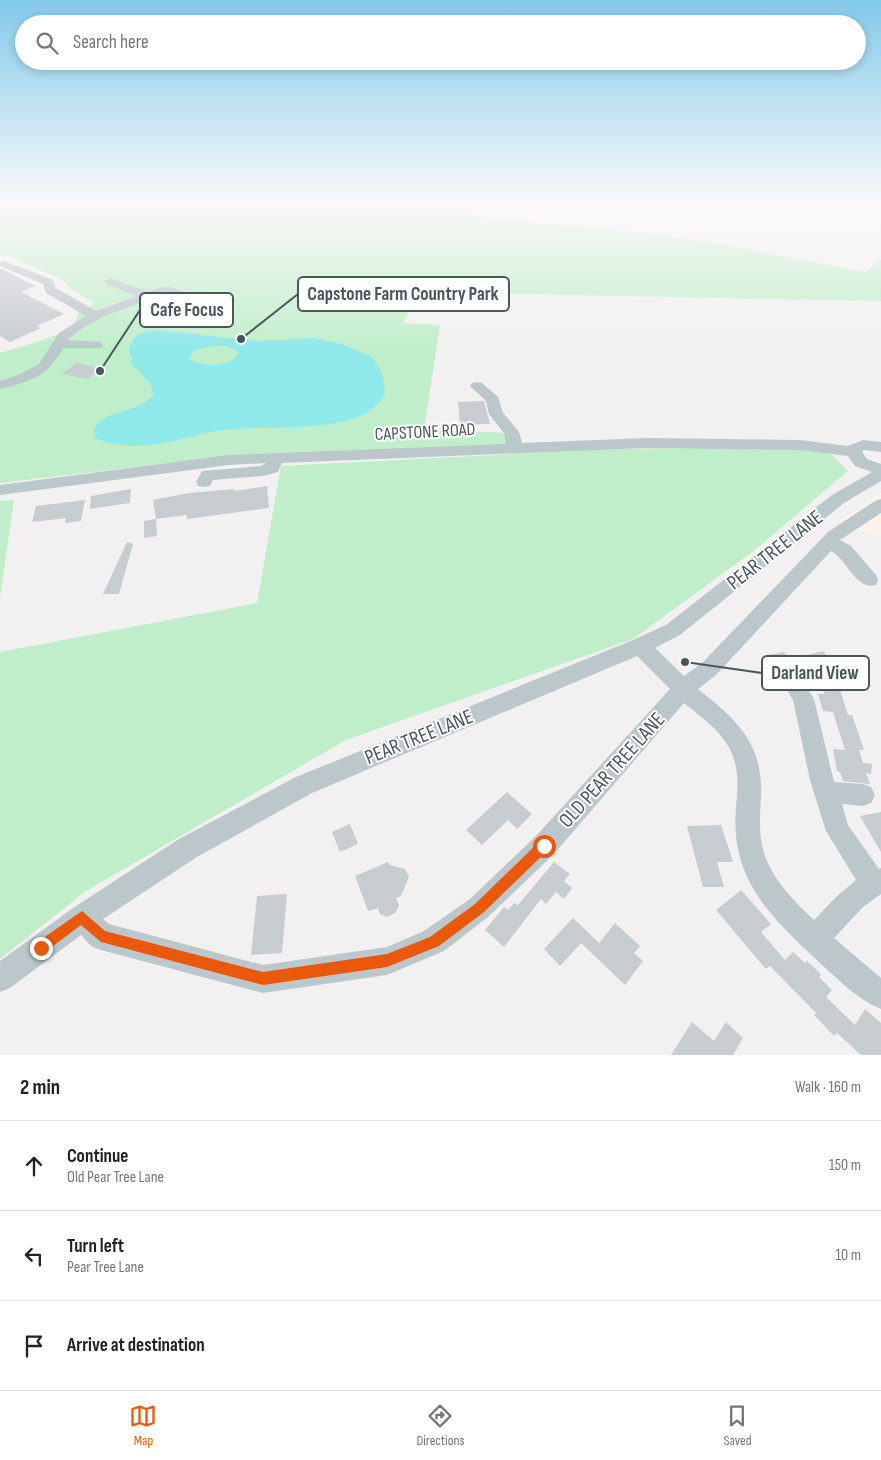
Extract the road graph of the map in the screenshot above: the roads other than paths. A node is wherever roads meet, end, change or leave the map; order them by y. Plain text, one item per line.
1 (4, 264) dead end
2 (110, 282) dead end
3 (149, 296) junction
4 (200, 301) dead end
5 (97, 316) junction
6 (59, 344) junction
7 (96, 345) dead end
8 (0, 385) edge
9 (477, 386) dead end
10 (881, 447) edge
11 (515, 448) junction
12 (856, 456) junction
13 (276, 458) junction
14 (881, 469) edge
15 (881, 474) edge
16 (204, 482) dead end
17 (0, 490) edge
18 (838, 500) junction
19 (881, 505) edge
20 (829, 542) junction
21 (869, 580) dead end
22 (640, 646) junction
23 (790, 677) dead end
24 (683, 689) junction
25 (826, 792) junction
26 (863, 795) dead end
27 (877, 882) edge
28 (82, 917) junction
29 (814, 940) junction
30 (0, 978) edge
31 (881, 995) edge

1 - 5 street
2 - 3 street
3 - 4 street
3 - 5 street
5 - 6 street
6 - 7 street
6 - 8 street
9 - 11 street
10 - 12 street
11 - 12 street, CAPSTONE ROAD
11 - 13 street, CAPSTONE ROAD
12 - 14 street
12 - 18 street, PEAR TREE LANE
13 - 16 street
13 - 17 street, CAPSTONE ROAD
15 - 18 street, PEAR TREE LANE
18 - 22 street, PEAR TREE LANE
19 - 20 street, OLD PEAR TREE LANE
20 - 21 street
20 - 24 street, OLD PEAR TREE LANE
22 - 24 street
22 - 28 street, PEAR TREE LANE
23 - 25 street
24 - 28 street, OLD PEAR TREE LANE
24 - 29 street
25 - 26 street
25 - 27 street
27 - 29 street
28 - 30 street, PEAR TREE LANE
29 - 31 street

